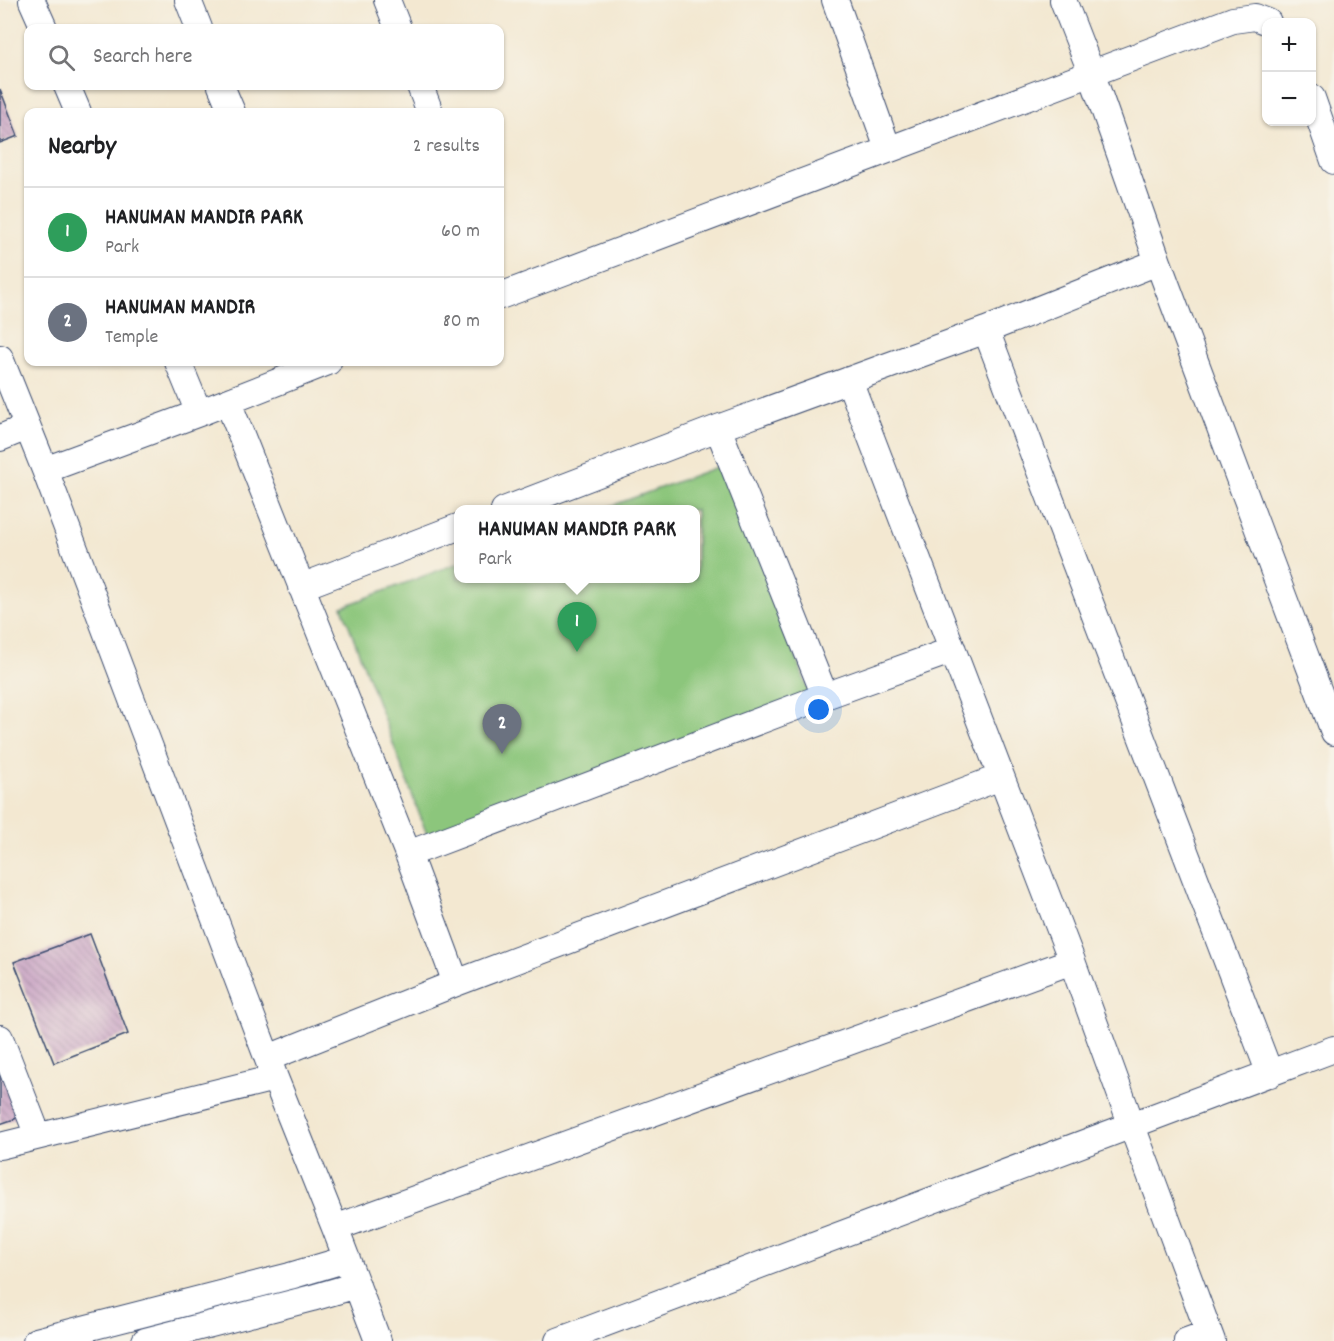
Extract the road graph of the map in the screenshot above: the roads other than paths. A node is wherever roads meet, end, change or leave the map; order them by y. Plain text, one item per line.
1 (188, 0) edge
2 (387, 0) edge
3 (835, 0) edge
4 (1063, 0) edge
5 (33, 1) edge
6 (1262, 20) edge
7 (42, 24) edge
8 (197, 24) edge
9 (396, 24) edge
10 (1091, 72) junction
11 (69, 90) edge
12 (223, 90) edge
13 (422, 90) edge
14 (76, 108) edge
15 (230, 108) edge
16 (428, 108) edge
17 (1316, 112) edge
18 (888, 149) junction
19 (1334, 161) edge
20 (1158, 262) junction
21 (504, 293) edge
22 (986, 330) junction
23 (0, 358) edge
24 (180, 366) edge
25 (318, 366) edge
26 (849, 380) junction
27 (228, 402) junction
28 (199, 413) junction
29 (27, 427) junction
30 (718, 428) junction
31 (0, 438) edge
32 (45, 470) junction
33 (517, 505) edge
34 (454, 529) edge
35 (301, 587) junction
36 (953, 650) junction
37 (825, 696) junction
38 (1334, 732) edge
39 (1000, 777) junction
40 (408, 854) junction
41 (1072, 961) junction
42 (456, 982) junction
43 (0, 1038) edge
44 (1334, 1049) edge
45 (271, 1068) junction
46 (1270, 1074) junction
47 (1132, 1126) junction
48 (38, 1136) junction
49 (0, 1146) edge
50 (335, 1228) junction
51 (347, 1259) junction
52 (357, 1285) junction
53 (1203, 1338) edge
54 (36, 1341) edge
55 (145, 1341) edge
56 (378, 1341) edge
57 (558, 1341) edge

1 - 8 street
2 - 9 street
3 - 18 street
4 - 10 street
5 - 7 street
6 - 10 street
10 - 18 street
10 - 20 street
11 - 14 street
12 - 15 street
13 - 16 street
17 - 19 street
18 - 21 street
20 - 22 street
20 - 38 street
22 - 26 street
22 - 46 street
23 - 29 street
24 - 28 street
25 - 27 street
26 - 30 street
26 - 36 street
27 - 28 street
27 - 35 street
28 - 32 street
29 - 31 street
29 - 32 street
30 - 33 street
30 - 37 street
32 - 45 street
34 - 35 street
35 - 40 street
36 - 37 street
36 - 39 street
37 - 40 street
39 - 41 street
39 - 42 street
40 - 42 street
41 - 47 street
41 - 50 street
42 - 45 street
43 - 48 street
44 - 46 street
45 - 48 street
45 - 50 street
46 - 47 street
47 - 53 street
47 - 57 street
48 - 49 street
50 - 51 street
51 - 52 street
51 - 54 street
52 - 55 street
52 - 56 street

